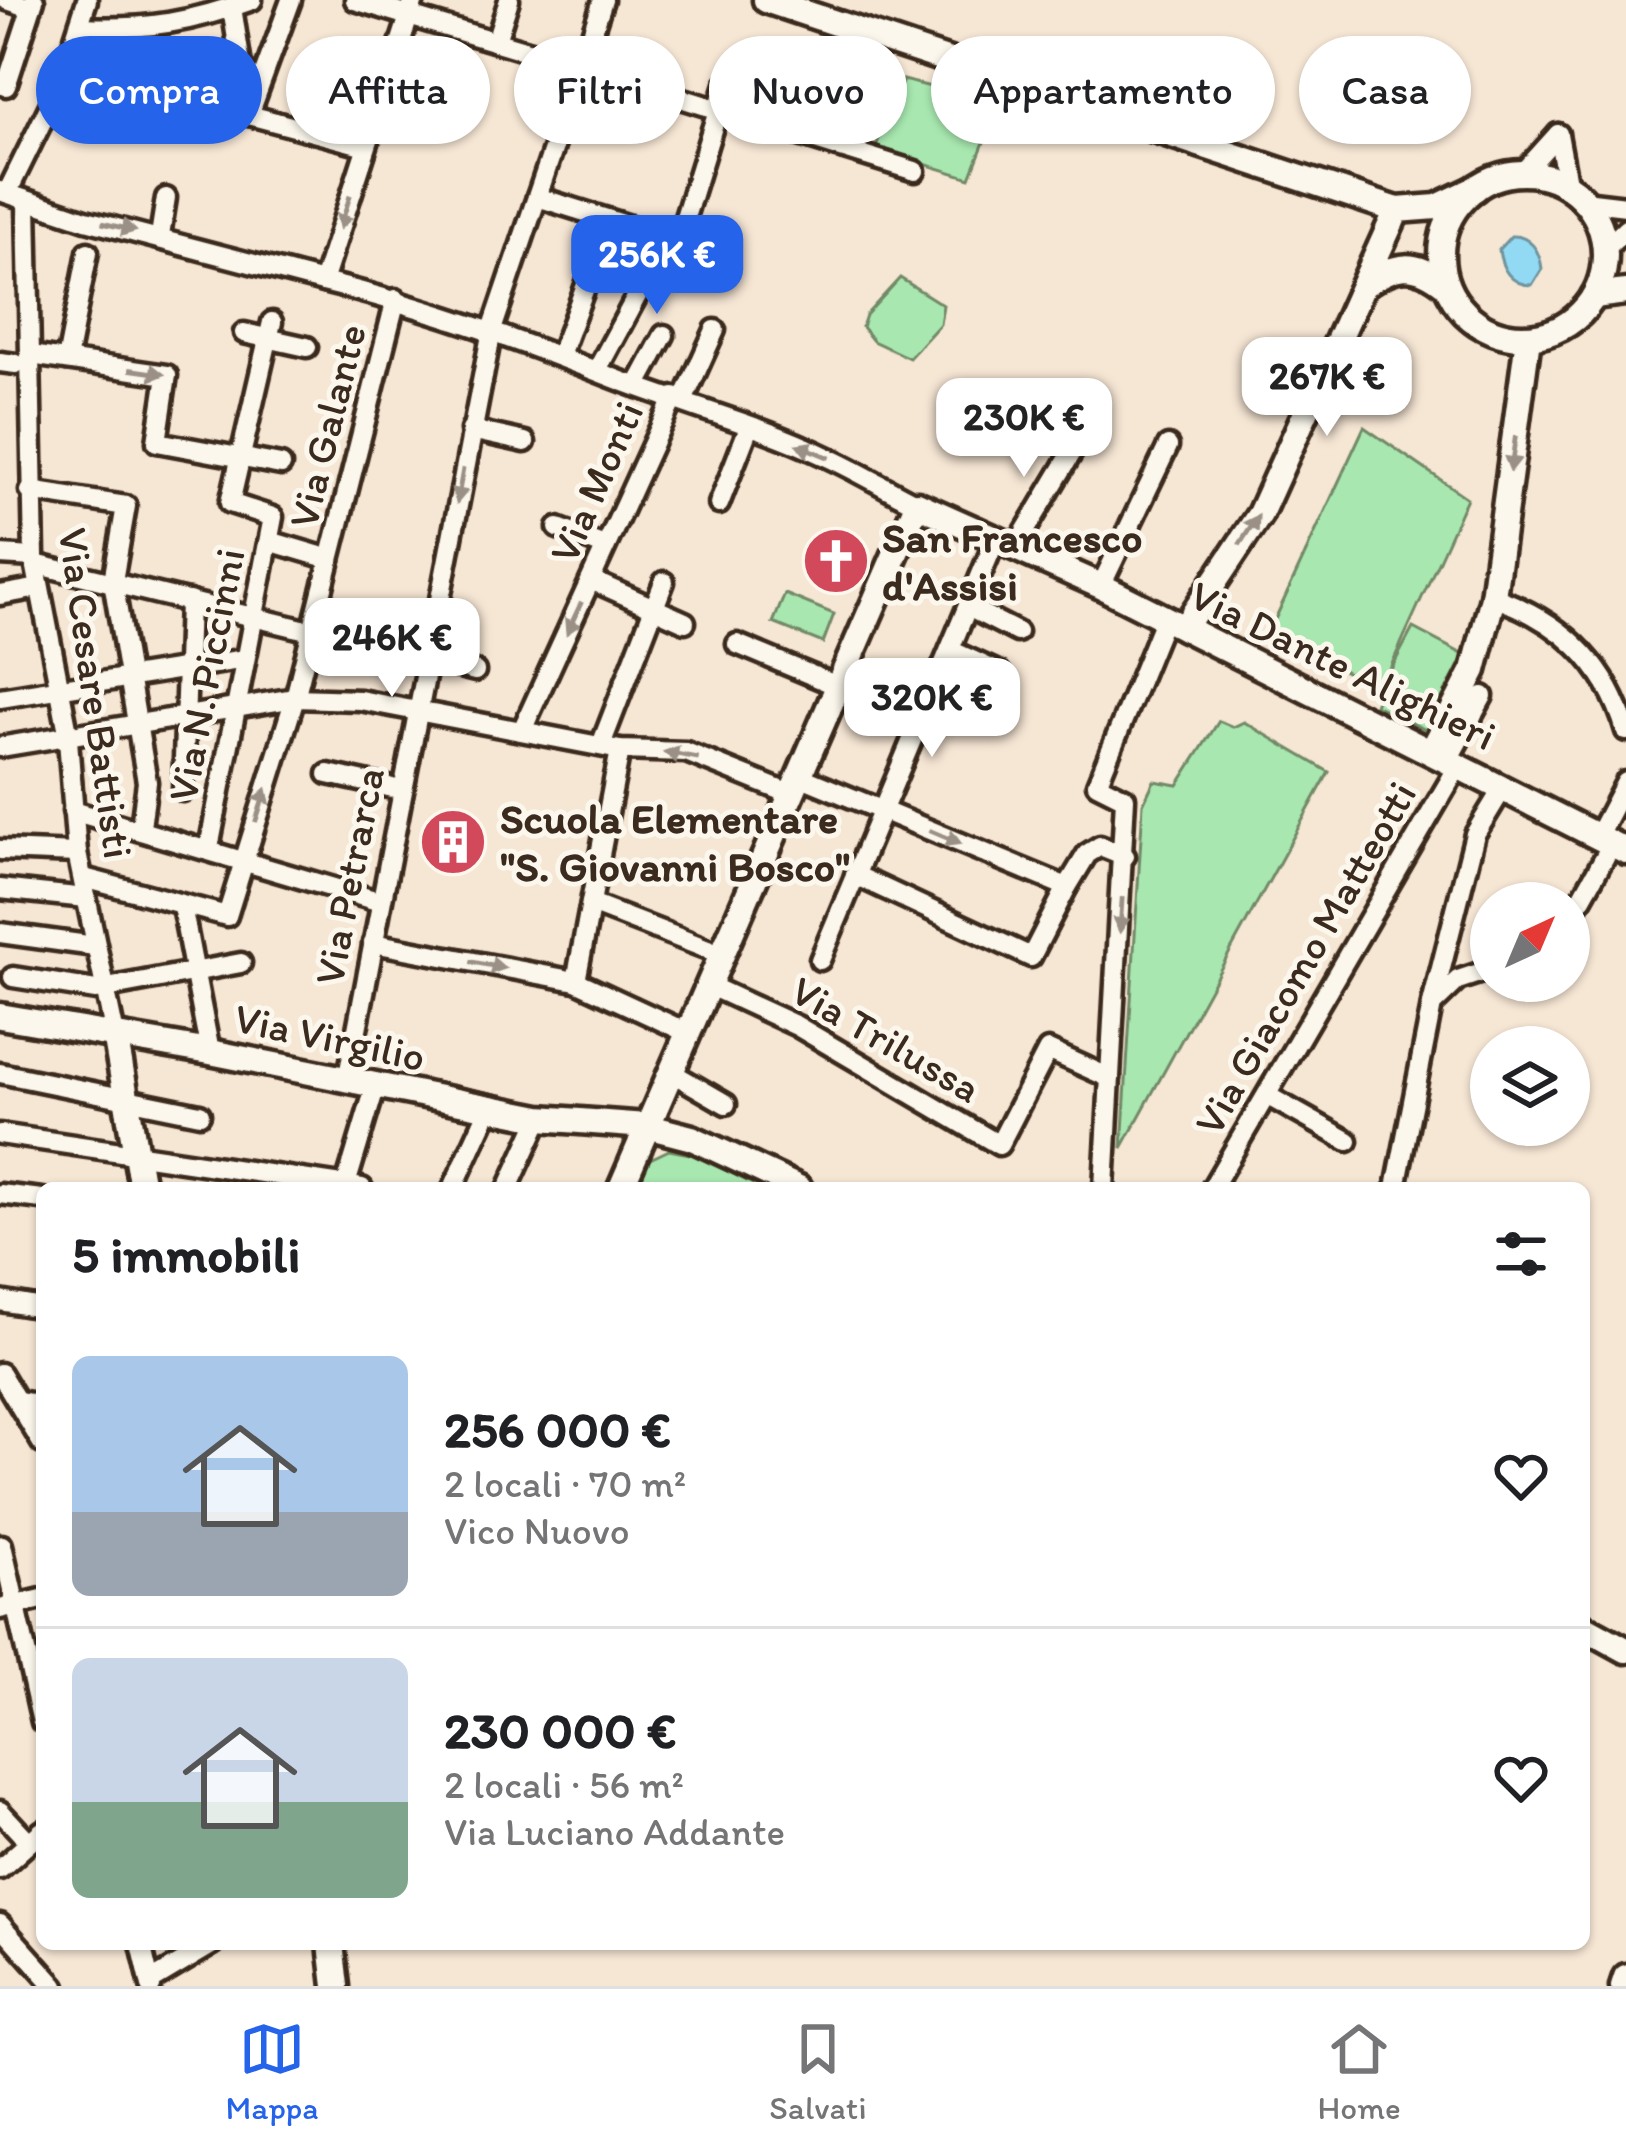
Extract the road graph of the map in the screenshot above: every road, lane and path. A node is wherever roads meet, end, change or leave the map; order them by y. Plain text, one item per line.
1 (8, 0) edge
2 (87, 0) edge
3 (252, 0) edge
4 (291, 0) edge
5 (355, 0) edge
6 (509, 0) edge
7 (603, 0) edge
8 (766, 0) edge
9 (32, 4) edge
10 (793, 5) edge
11 (232, 8) junction
12 (412, 8) edge
13 (83, 27) junction
14 (236, 36) edge
15 (591, 36) edge
16 (496, 41) junction
17 (514, 47) edge
18 (262, 79) edge
19 (3, 85) edge
20 (262, 118) edge
21 (709, 139) edge
22 (555, 144) edge
23 (831, 144) edge
24 (366, 146) junction
25 (915, 170) dead end
26 (1522, 174) junction
27 (1474, 189) junction
28 (3, 192) edge
29 (1576, 194) junction
30 (537, 197) junction
31 (166, 198) dead end
32 (27, 203) junction
33 (1626, 206) edge
34 (1397, 210) junction
35 (609, 223) junction
36 (1626, 229) edge
37 (160, 236) junction
38 (668, 238) junction
39 (88, 252) dead end
40 (1605, 254) junction
41 (1444, 276) junction
42 (1626, 279) edge
43 (323, 282) junction
44 (1364, 285) junction
45 (1626, 292) edge
46 (1594, 296) junction
47 (396, 299) junction
48 (492, 330) junction
49 (715, 330) dead end
50 (270, 331) junction
51 (244, 333) dead end
52 (664, 334) dead end
53 (1528, 338) junction
54 (307, 347) dead end
55 (560, 355) junction
56 (68, 360) junction
57 (21, 362) edge
58 (597, 370) junction
59 (637, 386) junction
60 (678, 399) junction
61 (749, 427) junction
62 (471, 430) junction
63 (1080, 439) dead end
64 (525, 442) dead end
65 (1168, 446) dead end
66 (242, 458) junction
67 (281, 466) dead end
68 (30, 491) junction
69 (719, 504) dead end
70 (917, 504) junction
71 (558, 528) dead end
72 (269, 541) junction
73 (1005, 545) junction
74 (604, 546) junction
75 (0, 555) edge
76 (330, 559) junction
77 (34, 561) junction
78 (58, 571) junction
79 (112, 580) junction
80 (591, 580) junction
81 (664, 582) dead end
82 (1101, 586) junction
83 (39, 587) junction
84 (0, 595) edge
85 (1493, 597) junction
86 (189, 601) junction
87 (653, 608) junction
88 (968, 608) junction
89 (254, 618) junction
90 (685, 622) dead end
91 (1174, 624) junction
92 (313, 632) junction
93 (1017, 632) dead end
94 (737, 644) dead end
95 (950, 650) junction
96 (244, 659) junction
97 (428, 663) junction
98 (189, 667) junction
99 (475, 671) dead end
100 (1000, 673) dead end
101 (130, 676) junction
102 (840, 687) junction
103 (59, 689) junction
104 (931, 695) junction
105 (1483, 696) dead end
106 (0, 698) edge
107 (296, 698) junction
108 (233, 709) junction
109 (417, 712) junction
110 (187, 716) junction
111 (977, 716) dead end
112 (137, 724) junction
113 (523, 728) junction
114 (1626, 730) edge
115 (68, 735) junction
116 (0, 747) edge
117 (611, 747) junction
118 (1446, 758) junction
119 (328, 774) dead end
120 (1626, 782) edge
121 (795, 784) junction
122 (1503, 788) junction
123 (402, 790) junction
124 (183, 791) dead end
125 (881, 810) junction
126 (73, 811) junction
127 (141, 826) junction
128 (1612, 844) edge
129 (209, 848) junction
130 (0, 850) edge
131 (77, 853) junction
132 (1125, 856) junction
133 (244, 858) junction
134 (855, 875) junction
135 (1590, 883) edge
136 (1067, 887) junction
137 (85, 888) junction
138 (0, 890) edge
139 (381, 902) junction
140 (591, 904) junction
141 (182, 906) junction
142 (0, 933) edge
143 (374, 943) junction
144 (95, 946) junction
145 (723, 955) junction
146 (820, 960) dead end
147 (241, 963) dead end
148 (194, 970) junction
149 (1470, 976) edge
150 (14, 977) dead end
151 (576, 981) junction
152 (708, 985) junction
153 (104, 987) junction
154 (1432, 1005) junction
155 (0, 1016) edge
156 (686, 1032) junction
157 (116, 1040) junction
158 (210, 1052) junction
159 (669, 1071) junction
160 (0, 1073) edge
161 (1111, 1078) junction
162 (347, 1081) junction
163 (375, 1088) junction
164 (1268, 1096) junction
165 (124, 1097) junction
166 (726, 1104) dead end
167 (489, 1109) junction
168 (200, 1114) dead end
169 (540, 1118) junction
170 (646, 1126) junction
171 (1, 1138) edge
172 (1348, 1141) dead end
173 (137, 1156) junction
174 (141, 1182) edge
175 (316, 1182) edge
176 (352, 1182) edge
177 (456, 1182) edge
178 (511, 1182) edge
179 (623, 1182) edge
180 (786, 1182) edge
181 (1104, 1182) edge
182 (1216, 1182) edge
183 (1397, 1182) edge
184 (0, 1194) edge
185 (36, 1198) edge
186 (0, 1301) edge
187 (36, 1307) edge
188 (0, 1373) edge
189 (18, 1401) junction
190 (36, 1404) edge
191 (36, 1432) edge
192 (2, 1545) edge
193 (8, 1607) edge
194 (1590, 1630) edge
195 (1626, 1650) edge
196 (36, 1702) edge
197 (0, 1811) edge
198 (36, 1837) edge
199 (0, 1869) edge
200 (0, 1924) edge
201 (143, 1950) edge
202 (203, 1950) edge
203 (332, 1950) edge
204 (1626, 1977) edge
205 (151, 1983) edge
206 (55, 1986) edge
207 (336, 1986) edge
208 (1623, 1986) edge

1 - 9 street
2 - 13 street
3 - 11 street
4 - 18 street
5 - 12 street
6 - 16 street
7 - 15 street, Via Petrarca
8 - 10 street
9 - 19 street
10 - 34 street
11 - 13 street
11 - 14 street
12 - 16 street
12 - 24 street
13 - 28 street
16 - 17 street
20 - 24 street
21 - 38 street
22 - 30 street, Via Petrarca
23 - 25 street
24 -> 43 street
26 - 27 street
26 - 29 street
26 - 29 street
27 - 34 street
27 - 41 street
28 - 32 street
29 - 33 street
29 - 40 street
30 - 35 street
30 - 48 street, Via Petrarca
31 - 37 street
32 -> 37 street
32 - 57 street, Via Cesare Battisti
34 - 41 street
34 - 44 street
35 - 38 street
35 - 55 street
36 - 40 street
37 - 43 street
38 - 58 street
39 - 56 street
40 - 42 street
40 - 46 street
41 - 44 street
41 - 53 street
43 - 47 street, Via Dante Alighieri
91 -> 44 street
45 - 46 street
46 - 53 street
47 - 48 street, Via Dante Alighieri
47 - 76 street, Via Galante
48 - 55 street, Via Dante Alighieri
48 - 62 street, Via Petrarca
49 - 60 street, Via Monti
50 - 51 street
50 - 54 street
50 - 66 street
52 - 59 street
53 -> 85 street
55 - 58 street, Via Dante Alighieri
56 - 57 street
56 -> 66 street
57 - 68 street, Via Cesare Battisti
58 - 59 street, Via Dante Alighieri
59 - 60 street, Via Dante Alighieri
60 - 61 street, Via Dante Alighieri
60 - 74 street, Via Monti
61 - 69 street
70 -> 61 street, Via Dante Alighieri
62 - 64 street
62 -> 97 street, Via Petrarca
63 - 73 street
65 - 82 street
66 - 67 street
66 - 72 street, Via N. Piccinni
68 - 77 street, Via Cesare Battisti
68 - 79 street
70 - 73 street, Via Dante Alighieri
70 - 102 street
71 - 74 street
72 - 76 street
72 - 89 street, Via N. Piccinni
73 - 82 street, Via Dante Alighieri
73 - 88 street
74 - 80 street, Via Monti
75 - 77 street
76 - 92 street, Via Galante
77 - 78 street
77 - 83 street, Via Cesare Battisti
78 - 79 street
78 - 83 street
79 - 86 street
79 - 101 street
80 - 87 street
80 -> 113 street, Via Monti
81 - 87 street
82 - 91 street, Via Dante Alighieri
83 - 84 street
83 - 103 street, Via Cesare Battisti
85 - 114 street
85 - 118 street
86 - 89 street
86 - 98 street
87 - 90 street
87 - 117 street
88 - 93 street
88 - 95 street
89 - 92 street
89 - 96 street, Via N. Piccinni
91 - 118 street, Via Dante Alighieri
91 - 132 street
92 - 97 street
92 - 107 street, Via Galante
94 - 102 street
95 - 100 street
95 - 104 street
96 - 98 street
96 - 108 street, Via N. Piccinni
97 - 99 street
97 - 109 street, Via Petrarca
98 - 101 street
98 - 110 street
101 - 103 street
101 - 112 street
102 - 121 street
103 - 106 street
103 - 115 street, Via Cesare Battisti
104 - 111 street
104 - 125 street
105 - 118 street, Via Giacomo Matteotti
107 - 108 street
107 - 109 street
133 -> 107 street, Via Galante
108 - 110 street
108 - 129 street, Via N. Piccinni
109 - 113 street
109 - 123 street, Via Petrarca
110 - 112 street
110 - 124 street
112 - 115 street
112 - 127 street
113 - 117 street
115 - 116 street
115 - 126 street, Via Cesare Battisti
121 -> 117 street
117 - 140 street
118 - 122 street, Via Dante Alighieri
118 - 164 street, Via Giacomo Matteotti
119 - 123 street
120 - 128 street
121 - 125 street
121 - 145 street
122 - 128 street, Via Dante Alighieri
122 - 154 street
123 - 139 street, Via Petrarca
125 - 134 street
125 -> 136 street
126 - 127 street
126 - 131 street, Via Cesare Battisti
127 - 129 street
128 - 135 street
129 - 133 street
130 - 131 street
131 - 137 street, Via Cesare Battisti
132 - 136 street
132 -> 161 street
133 - 139 street
133 - 141 street, Via Galante
134 - 136 street
134 - 146 street
137 - 138 street
137 - 141 street
137 - 144 street, Via Cesare Battisti
139 - 143 street, Via Petrarca
140 - 145 street
140 - 151 street
141 - 148 street
142 - 144 street
143 -> 151 street
143 - 162 street, Via Petrarca
144 - 153 street, Via Cesare Battisti
145 - 152 street
147 - 148 street
148 - 153 street
148 - 158 street
149 - 154 street
150 - 153 street
151 - 156 street
152 - 156 street
152 - 161 street, Via Trilussa
153 - 157 street, Via Cesare Battisti
154 - 183 street
155 - 157 street, Via Virgilio
156 - 159 street
157 - 158 street, Via Virgilio
157 - 165 street, Via Cesare Battisti
158 - 162 street, Via Virgilio
159 - 166 street
159 - 170 street
160 - 165 street
161 - 181 street
162 - 163 street, Via Virgilio
163 - 167 street, Via Virgilio
163 - 176 street
164 - 172 street
164 - 182 street, Via Giacomo Matteotti
165 - 168 street
165 - 173 street, Via Cesare Battisti
167 - 169 street, Via Virgilio
167 - 177 street
169 - 170 street, Via Virgilio
169 - 178 street
170 - 179 street
170 - 180 street, Via Virgilio
171 - 173 street
173 - 174 street, Via Cesare Battisti
173 - 175 street
184 - 185 street
186 - 187 street
188 - 189 street
189 - 190 street
189 - 191 street
192 - 193 street
193 - 196 street
194 - 195 street
197 - 198 street
198 - 199 street
200 - 206 street
201 - 205 street
202 - 205 street
203 - 207 street
204 - 208 street

